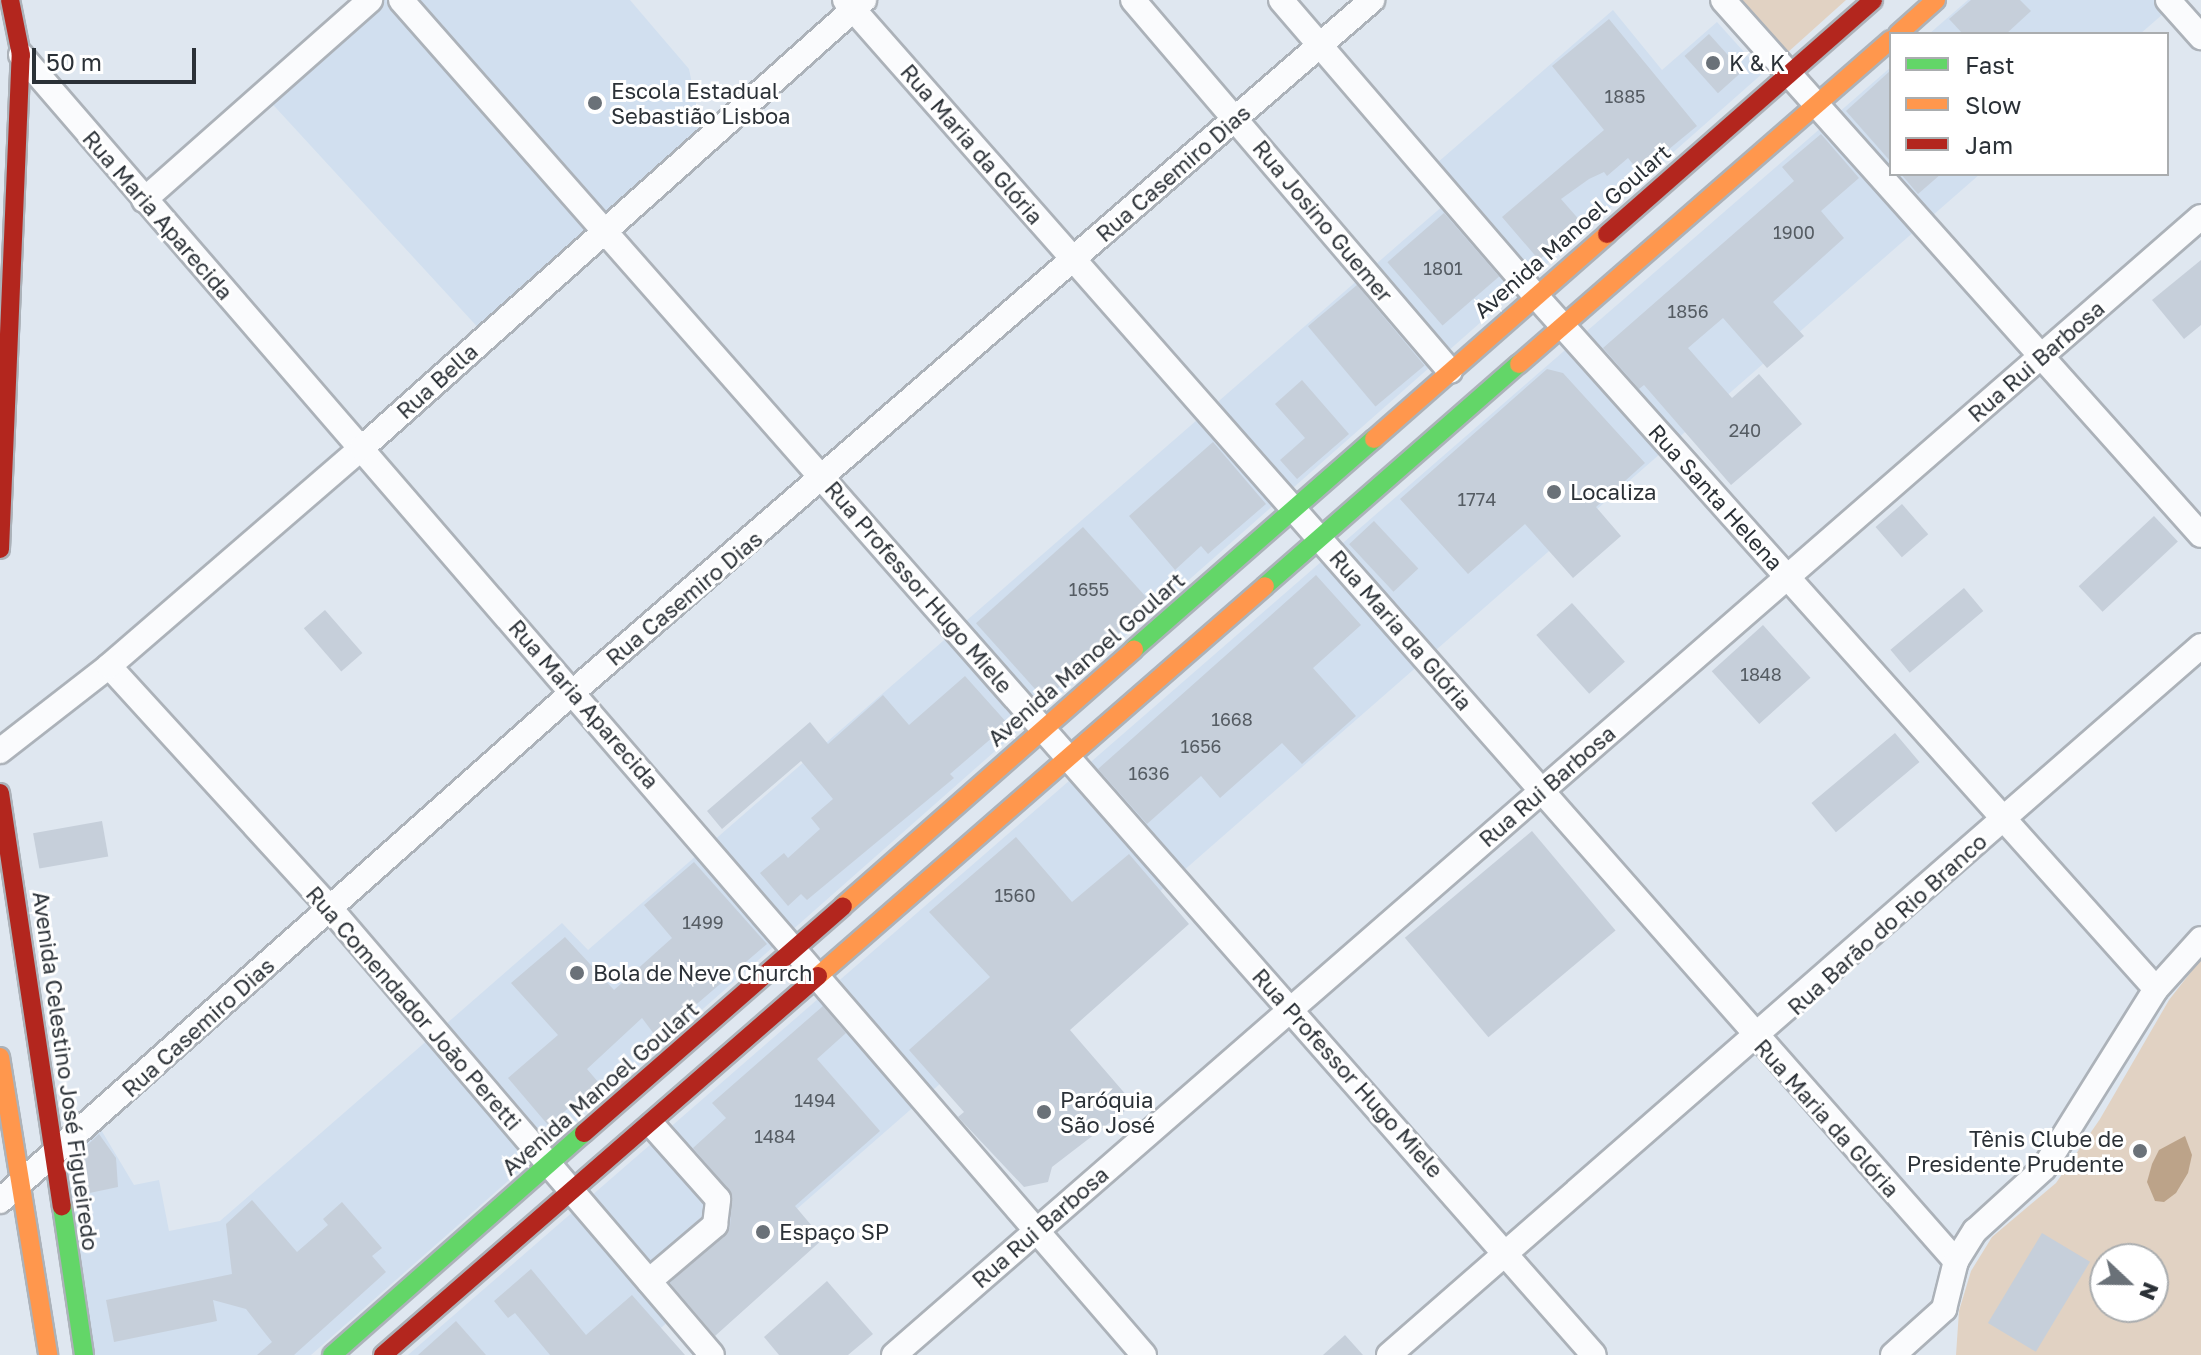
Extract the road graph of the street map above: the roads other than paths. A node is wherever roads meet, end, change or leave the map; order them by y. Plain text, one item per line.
1 (10, 0) edge
2 (370, 0) edge
3 (401, 0) edge
4 (1133, 0) edge
5 (1281, 0) edge
6 (1372, 0) edge
7 (1723, 0) edge
8 (1873, 0) edge
9 (1936, 0) edge
10 (2168, 0) edge
11 (854, 3) edge
12 (1900, 32) edge
13 (2201, 37) edge
14 (1889, 42) edge
15 (1320, 45) junction
16 (21, 55) junction
17 (1788, 72) junction
18 (1818, 106) junction
19 (1236, 118) junction
20 (144, 200) junction
21 (2201, 217) edge
22 (605, 231) junction
23 (1074, 260) junction
24 (1535, 295) junction
25 (1564, 327) junction
26 (2042, 356) junction
27 (1450, 371) junction
28 (362, 448) junction
29 (824, 480) junction
30 (1, 492) edge
31 (1294, 508) junction
32 (2201, 535) edge
33 (1321, 538) junction
34 (0, 549) edge
35 (1788, 578) junction
36 (2201, 646) edge
37 (109, 666) junction
38 (574, 691) junction
39 (1044, 729) junction
40 (0, 751) edge
41 (1070, 758) junction
42 (1541, 792) junction
43 (0, 793) edge
44 (2007, 818) junction
45 (329, 907) junction
46 (2201, 939) edge
47 (796, 947) junction
48 (821, 977) junction
49 (2156, 989) junction
50 (1291, 1009) junction
51 (1757, 1039) junction
52 (0, 1057) edge
53 (652, 1125) junction
54 (53, 1155) junction
55 (549, 1165) junction
56 (20, 1184) junction
57 (573, 1194) junction
58 (0, 1201) edge
59 (1039, 1229) junction
60 (1508, 1253) junction
61 (1956, 1261) junction
62 (649, 1281) junction
63 (48, 1355) edge
64 (84, 1355) edge
65 (332, 1355) edge
66 (383, 1355) edge
67 (712, 1355) edge
68 (894, 1355) edge
69 (1144, 1355) edge
70 (1389, 1355) edge
71 (1594, 1355) edge
72 (1893, 1355) edge

1 - 16 main road
2 - 20 street
3 - 22 street, Rua Professor Hugo Miele
4 - 19 street, Rua Josino Guemer
5 - 15 street, Rua Santa Helena
6 - 15 street, Rua Casemiro Dias
7 - 17 street
8 - 17 main road, Avenida Manoel Goulart
9 - 12 main road
10 - 13 street
11 - 22 street, Rua Bella
11 - 23 street, Rua Maria da Glória
14 - 18 main road
15 - 19 street, Rua Casemiro Dias
15 - 24 street, Rua Santa Helena
16 - 20 street, Rua Maria Aparecida
16 - 30 main road
17 - 18 street
17 - 24 main road, Avenida Manoel Goulart
18 - 25 main road
18 - 26 street
19 - 23 street, Rua Casemiro Dias
19 - 27 street, Rua Josino Guemer
20 - 28 street, Rua Maria Aparecida
21 - 26 street, Rua Rui Barbosa
22 - 28 street, Rua Bella
22 - 29 street, Rua Professor Hugo Miele
23 - 29 street, Rua Casemiro Dias
23 - 31 street, Rua Maria da Glória
24 - 25 street, Rua Santa Helena
24 - 27 main road, Avenida Manoel Goulart
25 - 33 main road
25 - 35 street, Rua Santa Helena
26 - 32 street
26 - 35 street, Rua Rui Barbosa
27 - 31 main road, Avenida Manoel Goulart
28 - 37 street, Rua Bella
28 - 38 street, Rua Maria Aparecida
29 - 38 street, Rua Casemiro Dias
29 - 39 street, Rua Professor Hugo Miele
30 - 34 main road
31 - 33 street, Rua Maria da Glória
31 - 39 main road, Avenida Manoel Goulart
33 - 41 main road
33 - 42 street, Rua Maria da Glória
35 - 42 street, Rua Rui Barbosa
35 - 44 street, Rua Santa Helena
36 - 44 street, Rua Barão do Rio Branco
37 - 40 street, Rua Bella
37 - 45 street, Rua Comendador João Peretti
38 - 45 street, Rua Casemiro Dias
38 - 47 street, Rua Maria Aparecida
39 - 41 street, Rua Professor Hugo Miele
39 - 47 main road, Avenida Manoel Goulart
41 - 48 main road
41 - 50 street, Rua Professor Hugo Miele
42 - 50 street, Rua Rui Barbosa
42 - 51 street, Rua Maria da Glória
43 - 54 main road, Avenida Celestino José Figueiredo
44 - 49 street, Rua Santa Helena
44 - 51 street, Rua Barão do Rio Branco
45 - 54 street, Rua Casemiro Dias
45 - 55 street, Rua Comendador João Peretti
46 - 49 street
47 - 48 street, Rua Maria Aparecida
47 - 55 main road, Avenida Manoel Goulart
48 - 53 main road
48 - 59 street, Rua Maria Aparecida
49 - 61 street
50 - 59 street, Rua Rui Barbosa
50 - 60 street, Rua Professor Hugo Miele
51 - 60 street, Rua Barão do Rio Branco
51 - 61 street, Rua Maria da Glória
52 - 56 main road
53 - 57 main road
53 - 62 street
54 - 56 street, Rua Casemiro Dias
54 - 64 main road, Avenida Celestino José Figueiredo
55 - 57 street, Rua Comendador João Peretti
55 - 65 main road, Avenida Manoel Goulart
56 - 58 street, Rua Casemiro Dias
56 - 63 main road
57 - 62 street, Rua Comendador João Peretti
57 - 66 main road
59 - 68 street, Rua Rui Barbosa
59 - 69 street, Rua Maria Aparecida
60 - 70 street, Rua Barão do Rio Branco
60 - 71 street, Rua Professor Hugo Miele
61 - 72 street
62 - 67 street, Rua Comendador João Peretti

